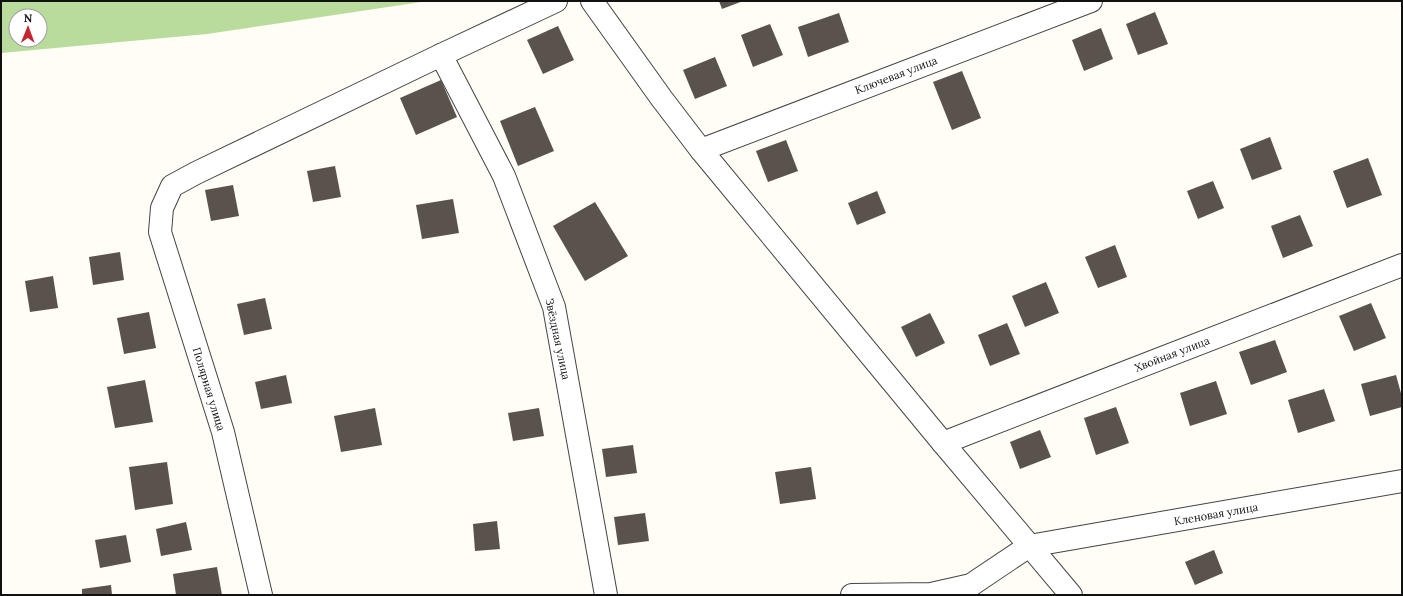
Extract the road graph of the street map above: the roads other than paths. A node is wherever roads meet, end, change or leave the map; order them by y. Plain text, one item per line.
1 (556, 1) edge
2 (592, 1) edge
3 (1090, 1) edge
4 (441, 55) junction
5 (701, 150) junction
6 (1402, 264) edge
7 (943, 443) junction
8 (1402, 481) edge
9 (1029, 546) junction
10 (261, 595) edge
11 (606, 595) edge
12 (852, 595) edge
13 (1071, 595) edge

1 - 4 street
2 - 5 street
3 - 5 street, Ключевая улица
4 - 10 street, Полярная улица
4 - 11 street, Звёздная улица
5 - 7 street
6 - 7 street, Хвойная улица
7 - 9 street
8 - 9 street, Кленовая улица
9 - 12 street
9 - 13 street

